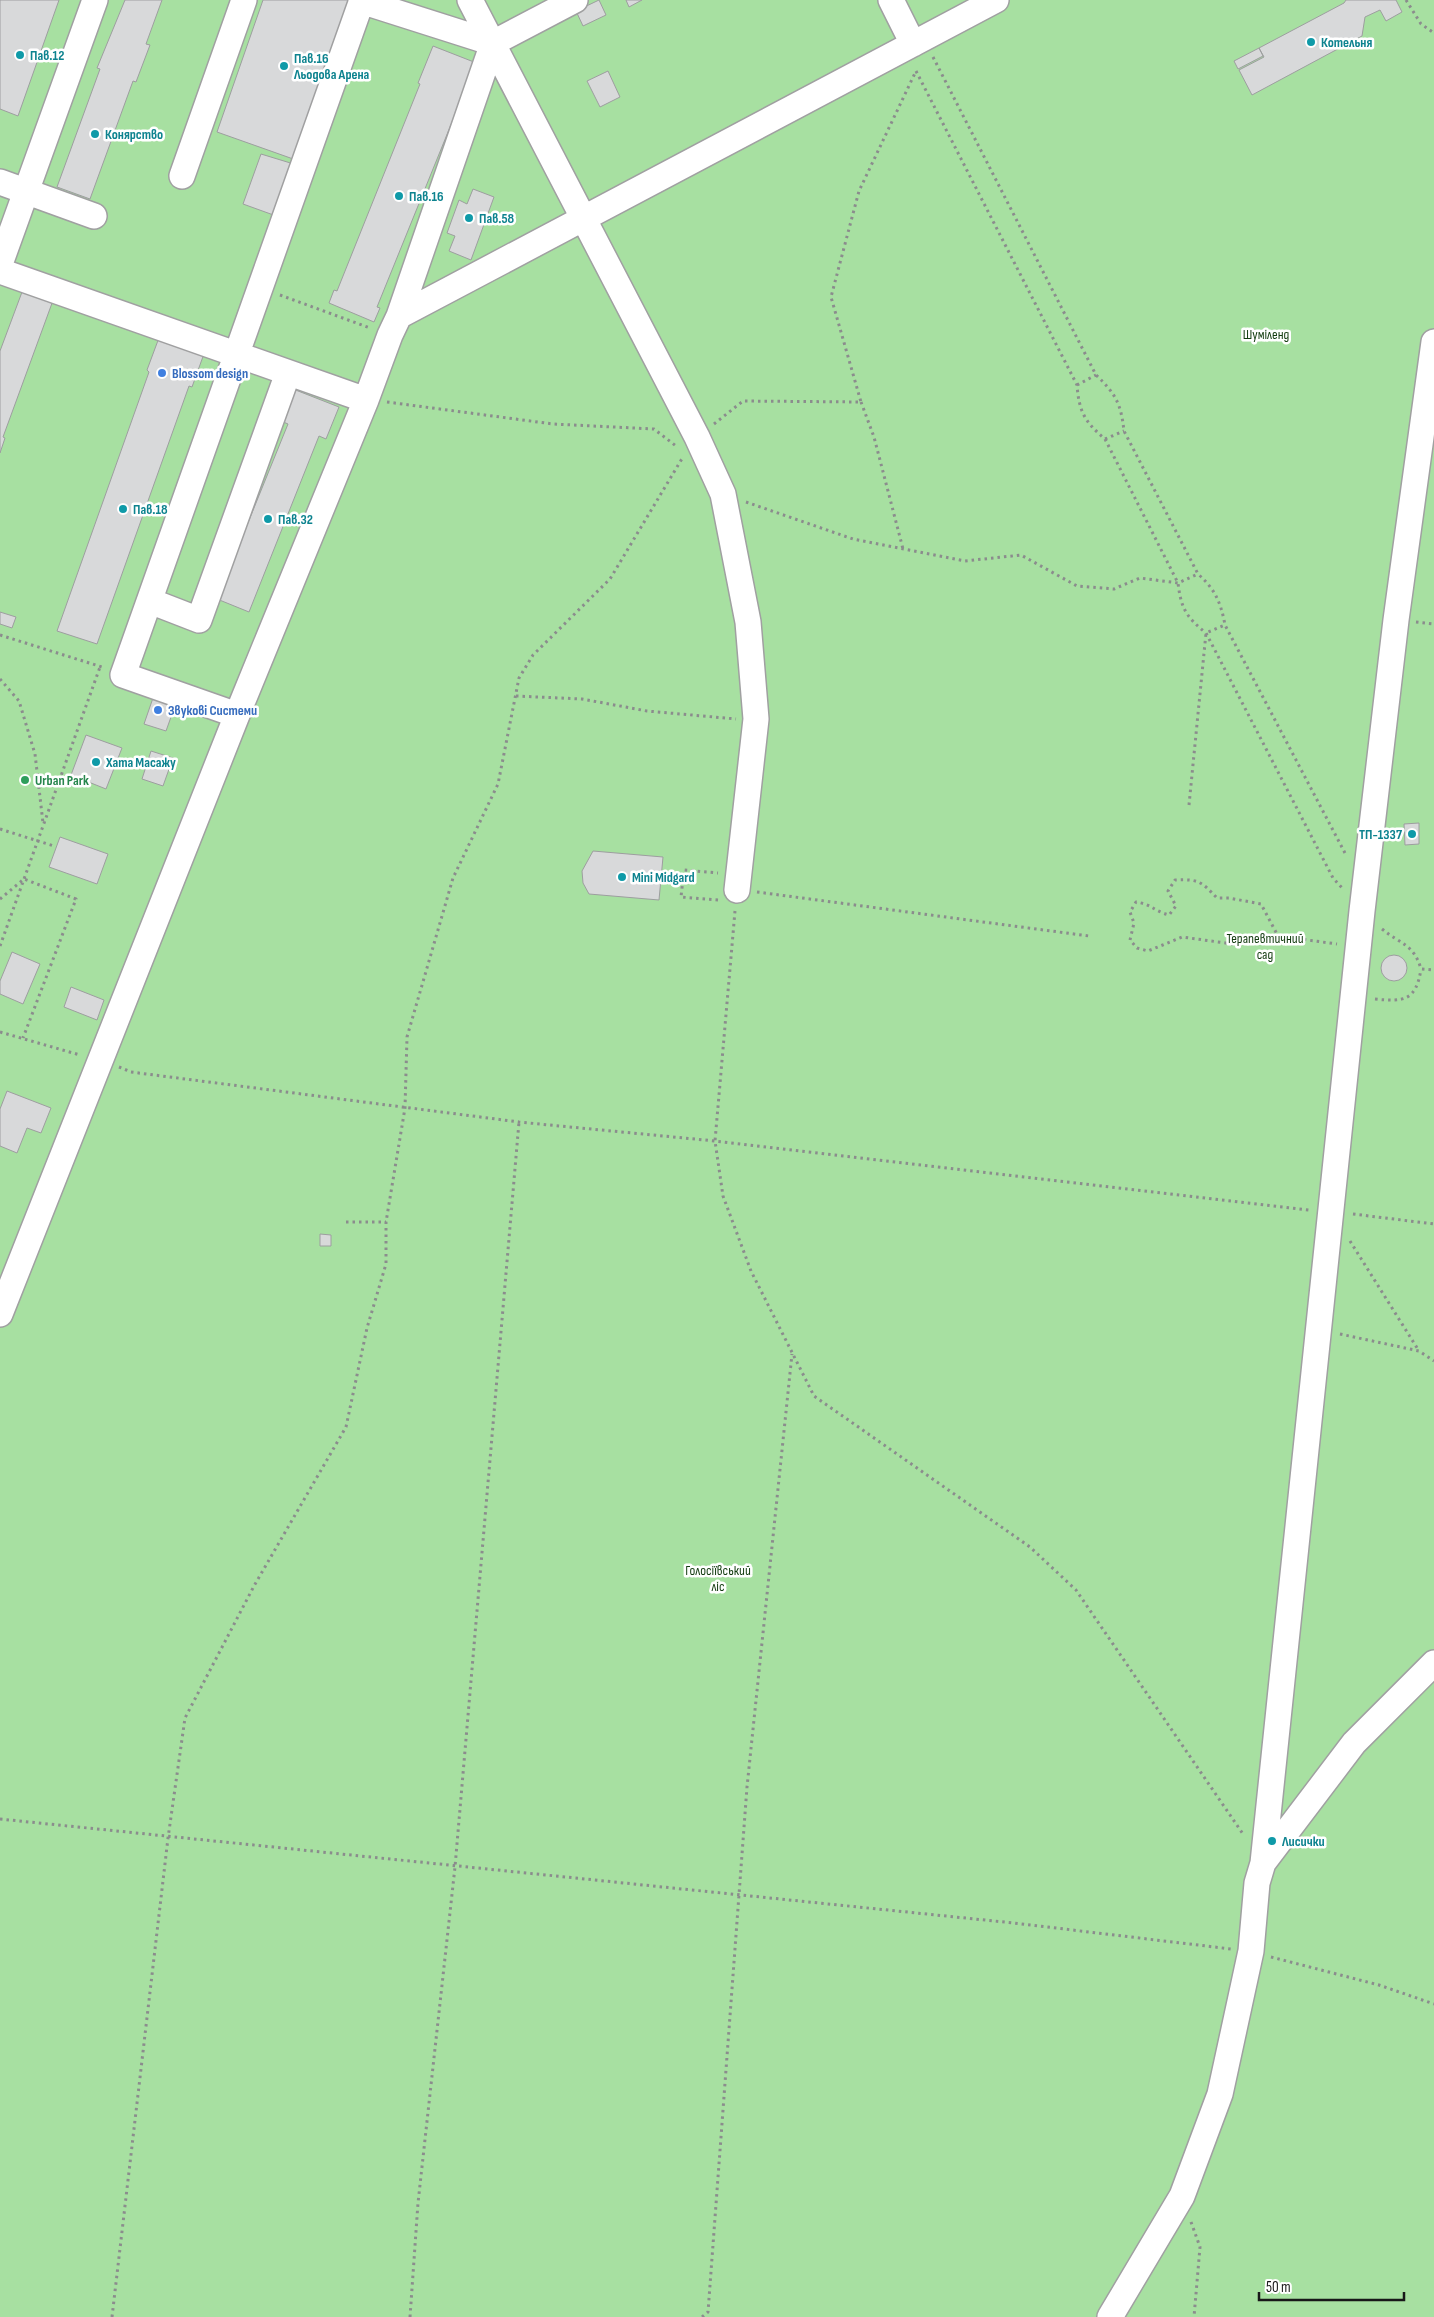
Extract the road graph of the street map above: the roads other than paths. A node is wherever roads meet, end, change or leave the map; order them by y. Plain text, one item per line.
1 (95, 0) edge
2 (244, 0) edge
3 (470, 0) edge
4 (576, 0) edge
5 (890, 0) edge
6 (996, 0) edge
7 (362, 1) edge
8 (493, 43) junction
9 (914, 43) junction
10 (182, 176) dead end
11 (0, 182) edge
12 (26, 192) junction
13 (94, 216) dead end
14 (584, 218) junction
15 (0, 264) edge
16 (0, 271) edge
17 (394, 326) junction
18 (1434, 342) edge
19 (236, 355) junction
20 (288, 373) junction
21 (366, 400) junction
22 (150, 601) junction
23 (237, 715) junction
24 (738, 889) road end
25 (0, 1314) edge
26 (1434, 1663) edge
27 (1263, 1863) junction
28 (1110, 2317) edge

1 - 12 street
2 - 10 street
3 - 8 street
4 - 8 street
5 - 9 street
6 - 9 street
7 - 8 street
7 - 19 street
8 - 14 street
8 - 17 street
9 - 14 street
11 - 12 street
12 - 13 street
12 - 15 street
14 - 17 street
14 - 24 street
16 - 19 street
17 - 21 street
18 - 27 street
19 - 20 street
19 - 22 street
20 - 21 street
20 - 22 street
21 - 23 street
22 - 23 street
23 - 25 street
26 - 27 street
27 - 28 street

